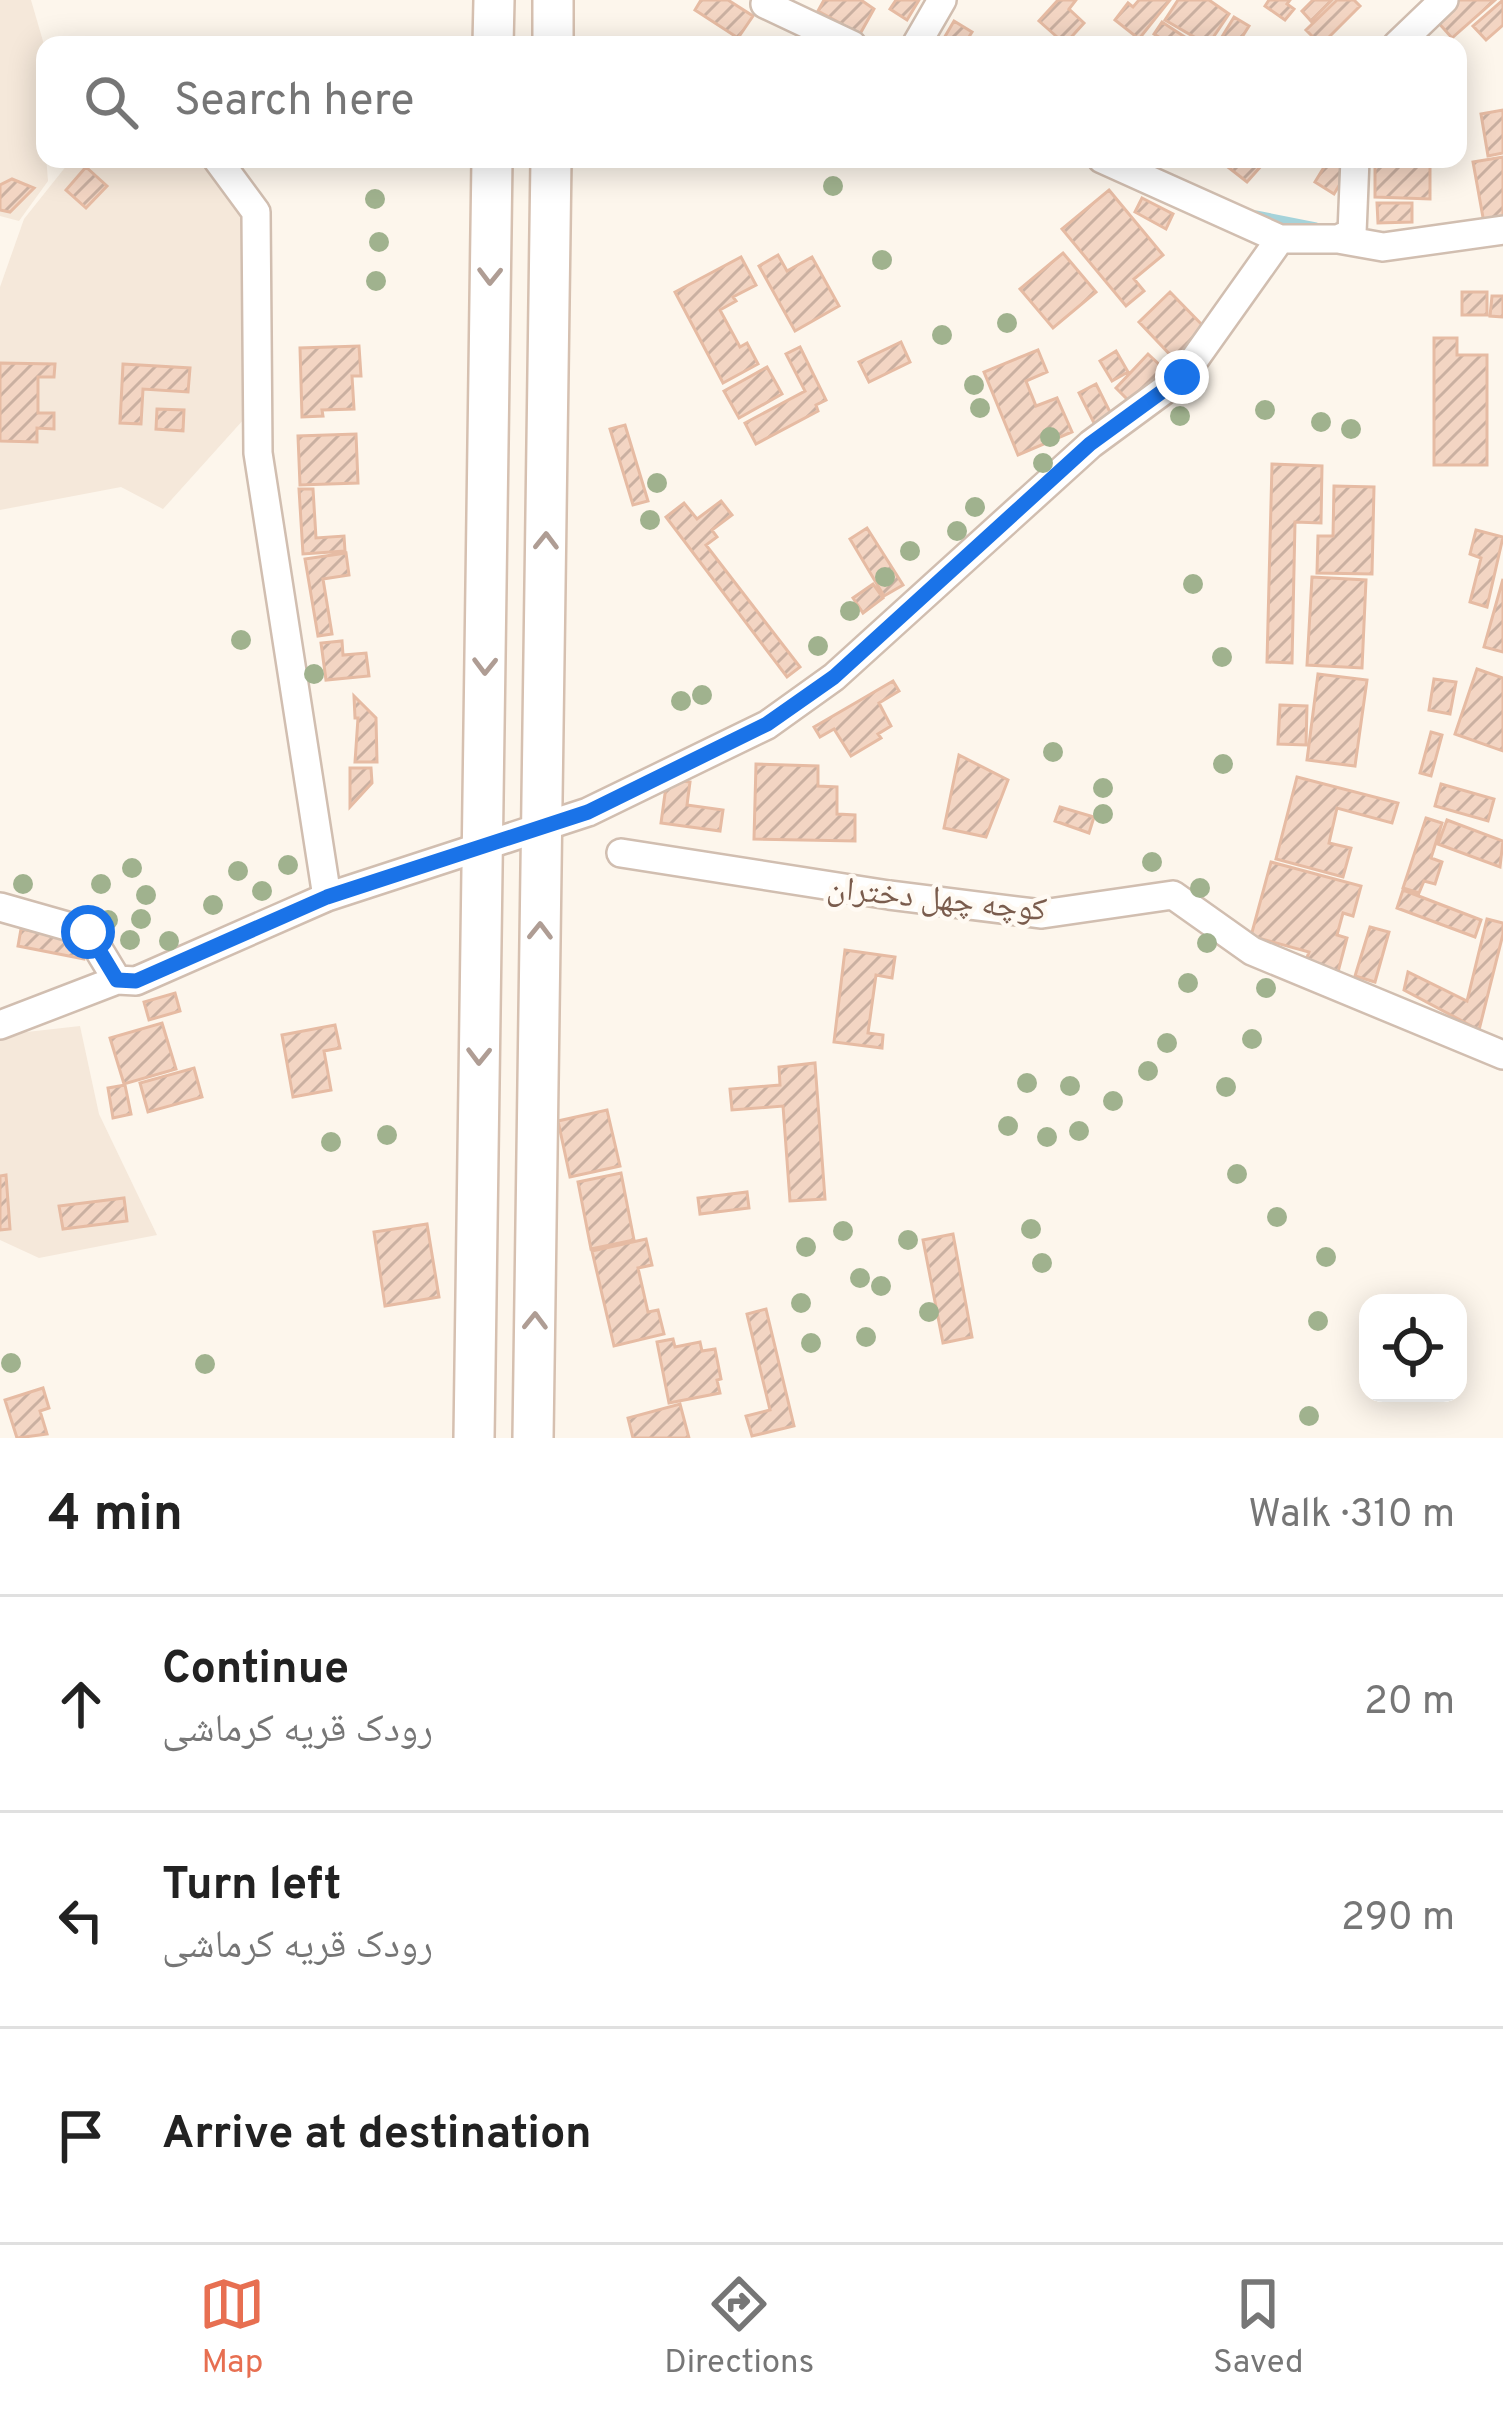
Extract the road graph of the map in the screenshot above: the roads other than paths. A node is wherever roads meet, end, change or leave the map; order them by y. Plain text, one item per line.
1 (494, 0) edge
2 (553, 0) edge
3 (942, 0) edge
4 (1444, 0) edge
5 (765, 4) dead end
6 (493, 36) edge
7 (553, 36) edge
8 (833, 36) edge
9 (921, 36) edge
10 (1406, 36) edge
11 (224, 168) edge
12 (492, 168) edge
13 (551, 168) edge
14 (1122, 168) edge
15 (1355, 168) edge
16 (1503, 230) edge
17 (1280, 239) junction
18 (1338, 239) junction
19 (542, 827) junction
20 (482, 846) junction
21 (621, 854) dead end
22 (327, 897) junction
23 (0, 907) edge
24 (117, 980) junction
25 (0, 1025) edge
26 (1503, 1055) edge
27 (474, 1438) edge
28 (533, 1438) edge

1 - 6 street
2 - 7 street
3 - 9 street
4 - 10 street
5 - 8 street
11 - 22 street
12 -> 20 street
19 -> 13 street
14 - 17 street
15 - 18 street
16 - 18 street
17 - 18 street
17 - 19 street
19 - 20 street
28 -> 19 street
20 - 22 street
20 -> 27 street
21 - 26 street, کوچه چهل دختران
22 - 24 street
23 - 24 street
24 - 25 street

